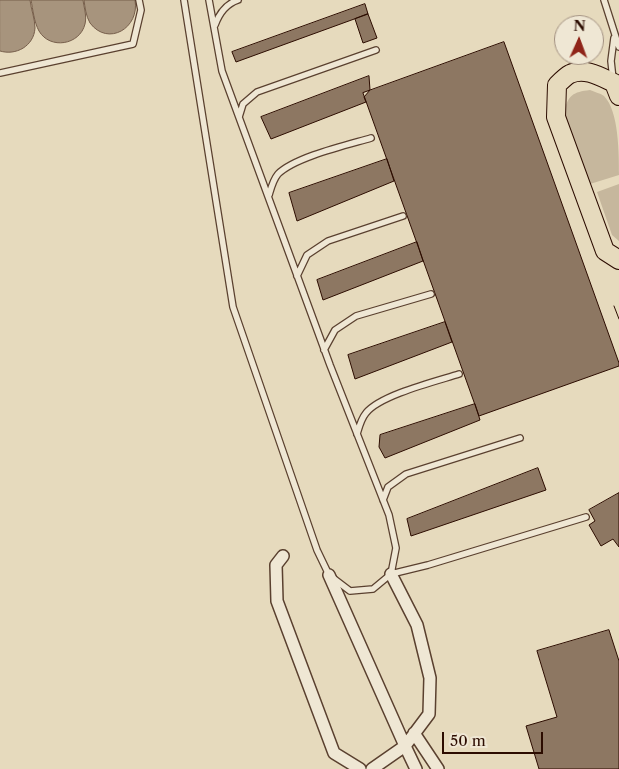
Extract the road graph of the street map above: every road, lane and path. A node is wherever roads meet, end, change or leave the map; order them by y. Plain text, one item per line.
1 (140, 0) edge
2 (184, 0) edge
3 (209, 0) edge
4 (238, 0) edge
5 (604, 0) edge
6 (214, 27) junction
7 (615, 35) junction
8 (619, 47) edge
9 (376, 50) dead end
10 (0, 73) edge
11 (616, 90) edge
12 (239, 117) junction
13 (371, 138) dead end
14 (269, 197) junction
15 (403, 216) dead end
16 (619, 260) edge
17 (297, 276) junction
18 (431, 294) dead end
19 (324, 350) junction
20 (459, 374) dead end
21 (357, 434) junction
22 (520, 438) dead end
23 (383, 500) junction
24 (586, 517) dead end
25 (283, 556) dead end
26 (391, 574) junction
27 (330, 575) junction
28 (414, 734) junction
29 (405, 746) junction
30 (360, 769) edge
31 (372, 769) edge
32 (416, 769) edge
33 (438, 769) edge

1 - 10 lane
2 - 27 lane
3 - 6 lane
4 - 6 lane
5 - 7 lane
6 - 12 lane
7 - 8 lane
7 - 11 lane
9 - 12 lane
11 - 16 main road
12 - 14 lane
13 - 14 lane
14 - 17 lane
15 - 17 lane
17 - 19 lane
18 - 19 lane
19 - 21 lane
20 - 21 lane
21 - 23 lane
22 - 23 lane
23 - 26 lane
24 - 26 lane
25 - 30 street
26 - 27 lane
26 - 28 street
27 - 29 street
28 - 29 street
28 - 33 street
29 - 31 street
29 - 32 street

